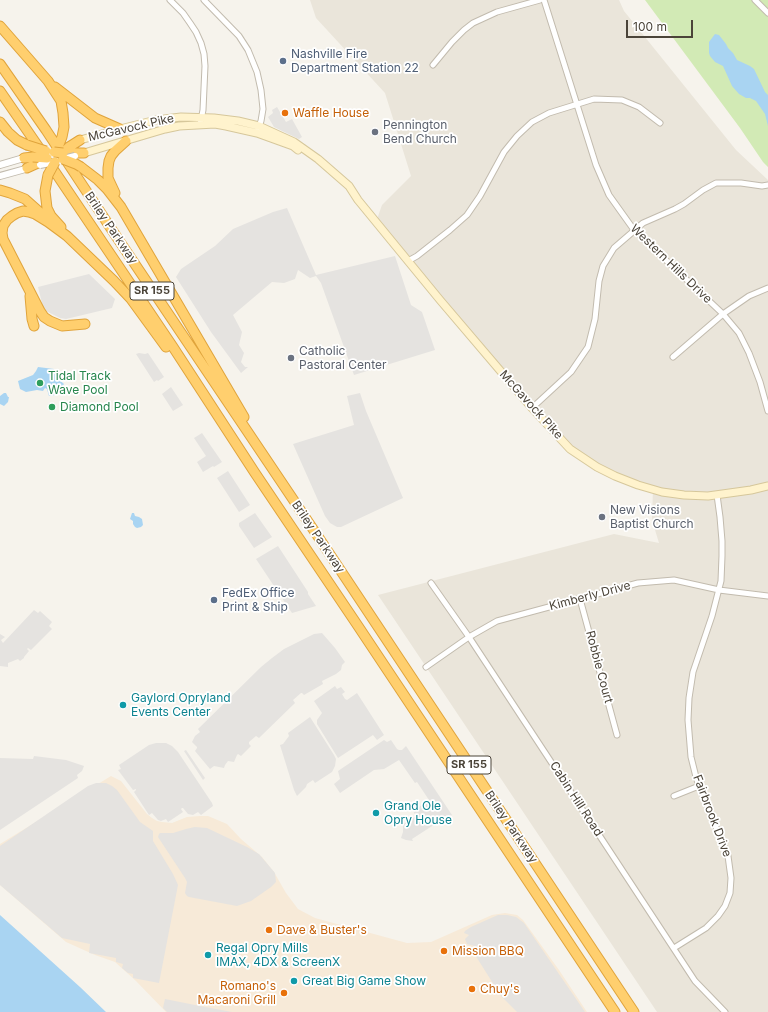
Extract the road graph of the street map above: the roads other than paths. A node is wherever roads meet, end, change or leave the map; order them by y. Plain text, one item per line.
1 (170, 0) edge
2 (204, 0) edge
3 (540, 0) edge
4 (544, 0) edge
5 (755, 0) edge
6 (768, 13) edge
7 (0, 26) edge
8 (0, 64) edge
9 (433, 65) dead end
10 (48, 81) junction
11 (0, 91) edge
12 (577, 105) junction
13 (200, 121) junction
14 (0, 122) edge
15 (660, 123) dead end
16 (120, 129) junction
17 (258, 129) junction
18 (80, 140) joint
19 (126, 141) junction
20 (63, 152) junction
21 (33, 160) junction
22 (0, 165) edge
23 (27, 168) joint
24 (0, 176) edge
25 (768, 185) edge
26 (0, 190) edge
27 (121, 207) junction
28 (48, 222) junction
29 (634, 230) junction
30 (67, 236) junction
31 (408, 262) junction
32 (768, 288) edge
33 (29, 290) junction
34 (724, 314) junction
35 (85, 324) dead end
36 (34, 326) dead end
37 (673, 357) dead end
38 (532, 408) junction
39 (768, 410) edge
40 (224, 427) junction
41 (768, 486) edge
42 (717, 495) junction
43 (305, 518) junction
44 (432, 583) dead end
45 (719, 590) junction
46 (768, 596) edge
47 (580, 599) junction
48 (469, 637) junction
49 (426, 667) dead end
50 (617, 735) dead end
51 (699, 786) junction
52 (674, 796) dead end
53 (674, 948) junction
54 (615, 1012) edge
55 (634, 1012) edge
56 (725, 1012) edge

1 - 13 street
2 - 17 street
3 - 9 street
4 - 12 street, Western Hills Drive
5 - 6 street
7 - 10 highway
8 - 43 highway, Briley Parkway / SR 155
10 - 16 highway
10 - 20 highway
11 - 40 highway, Briley Parkway / SR 155
12 - 15 street
12 - 29 street, Western Hills Drive
12 - 31 street
13 - 16 main road, McGavock Pike
13 - 17 main road, McGavock Pike
13 - 17 main road, McGavock Pike
13 - 19 main road, McGavock Pike
14 - 20 highway, bridge
16 - 18 main road, McGavock Pike
17 - 31 main road, McGavock Pike
18 - 20 highway
19 - 20 main road, McGavock Pike
19 - 27 highway
20 - 21 highway, bridge
20 - 27 highway, bridge
20 - 30 highway, bridge
21 - 22 street
21 - 23 highway
23 - 24 street
25 - 29 street
26 - 28 highway
27 - 43 highway
28 - 30 highway
28 - 33 highway
29 - 34 street, Western Hills Drive
29 - 38 street
30 - 40 highway
31 - 38 main road, McGavock Pike
32 - 34 street
33 - 35 highway
33 - 36 highway
34 - 37 street
34 - 39 street, Western Hills Drive
38 - 42 main road, McGavock Pike
40 - 54 highway, Briley Parkway / SR 155
41 - 42 main road, McGavock Pike
42 - 45 street, Fairbrook Drive
43 - 55 highway, Briley Parkway / SR 155
44 - 48 street, Cabin Hill Road
45 - 46 street, Kimberly Drive
45 - 47 street, Kimberly Drive
45 - 51 street, Fairbrook Drive
47 - 48 street, Kimberly Drive
47 - 50 street, Robbie Court
48 - 49 street, Kimberly Drive
48 - 53 street, Cabin Hill Road
51 - 52 street
51 - 53 street, Fairbrook Drive
53 - 56 street, Cabin Hill Road

